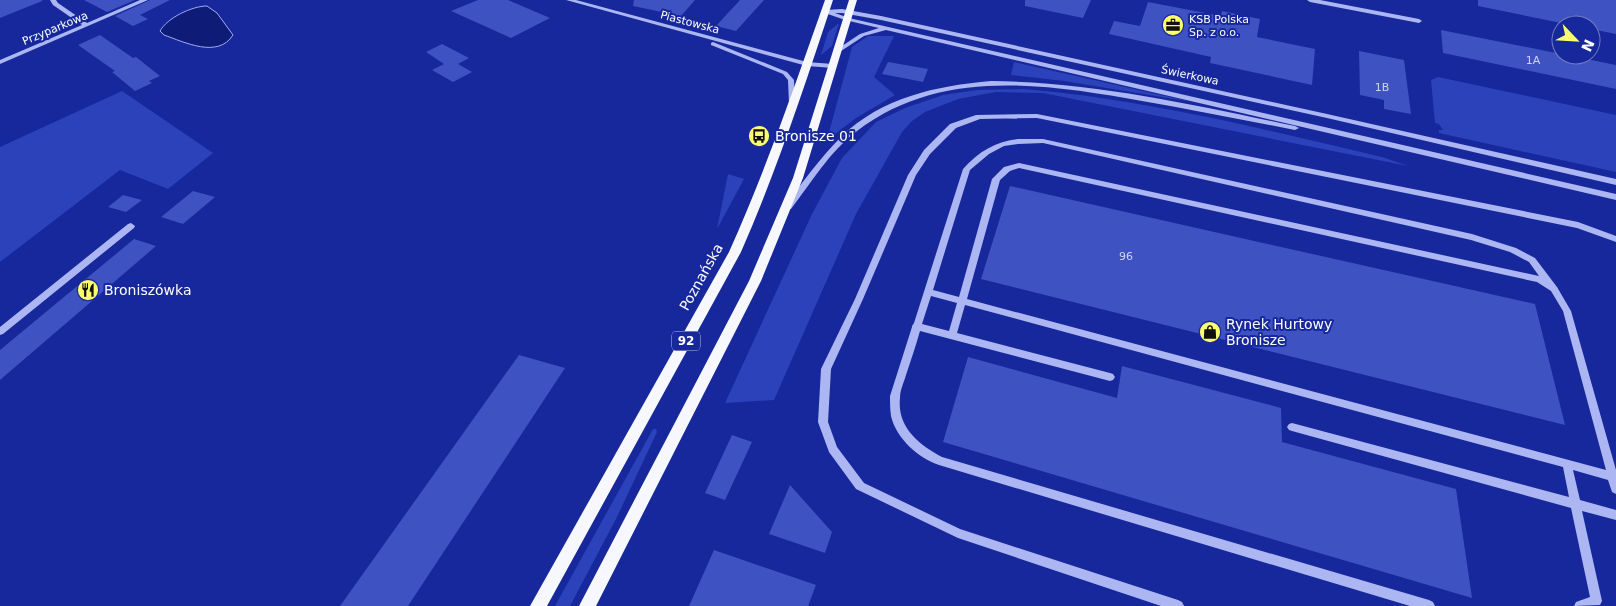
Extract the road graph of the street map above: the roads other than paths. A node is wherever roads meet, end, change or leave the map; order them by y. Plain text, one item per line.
1 (53, 0) edge
2 (145, 0) edge
3 (569, 0) edge
4 (829, 0) edge
5 (853, 0) edge
6 (1310, 0) edge
7 (824, 12) junction
8 (848, 16) junction
9 (1419, 21) dead end
10 (86, 25) junction
11 (663, 25) junction
12 (889, 29) junction
13 (838, 51) junction
14 (0, 62) edge
15 (807, 64) junction
16 (833, 66) junction
17 (793, 105) junction
18 (1368, 141) junction
19 (1616, 182) edge
20 (1616, 197) edge
21 (786, 209) junction
22 (131, 226) dead end
23 (1616, 240) edge
24 (1554, 289) junction
25 (928, 292) junction
26 (962, 301) junction
27 (916, 326) junction
28 (0, 332) edge
29 (952, 336) junction
30 (1110, 377) dead end
31 (1292, 427) dead end
32 (1567, 464) junction
33 (1612, 476) junction
34 (1616, 489) edge
35 (1576, 503) junction
36 (1616, 515) edge
37 (1597, 604) edge
38 (538, 606) edge
39 (587, 606) edge
40 (1178, 606) edge
41 (1429, 606) edge
42 (1580, 606) edge

1 - 10 street
2 - 10 street, Przyparkowa
3 - 11 street, Piastowska
4 - 7 main road, Poznańska / 92
5 - 8 main road, 92
6 - 9 street
7 - 8 street, Świerkowa
7 - 15 main road, Poznańska / 92
8 - 12 street, Świerkowa
8 - 13 main road, 92
8 - 19 street, Świerkowa
10 - 14 street, Przyparkowa
11 - 15 street, Piastowska
11 - 17 street
12 - 13 street, Świerkowa
12 - 18 street, Świerkowa
13 - 16 main road, 92
15 - 16 street, Piastowska
15 - 17 main road, Poznańska / 92
16 - 21 main road, 92
17 - 38 main road, Poznańska / 92
18 - 20 street, Świerkowa
18 - 21 street
21 - 39 main road, 92
22 - 28 street
23 - 40 street
24 - 25 street
24 - 26 street
24 - 33 street
25 - 26 street
25 - 27 street
26 - 29 street
26 - 32 street
27 - 29 street
27 - 41 street
29 - 30 street
31 - 35 street
32 - 33 street
32 - 35 street
33 - 34 street
35 - 36 street
35 - 37 street
37 - 42 street

